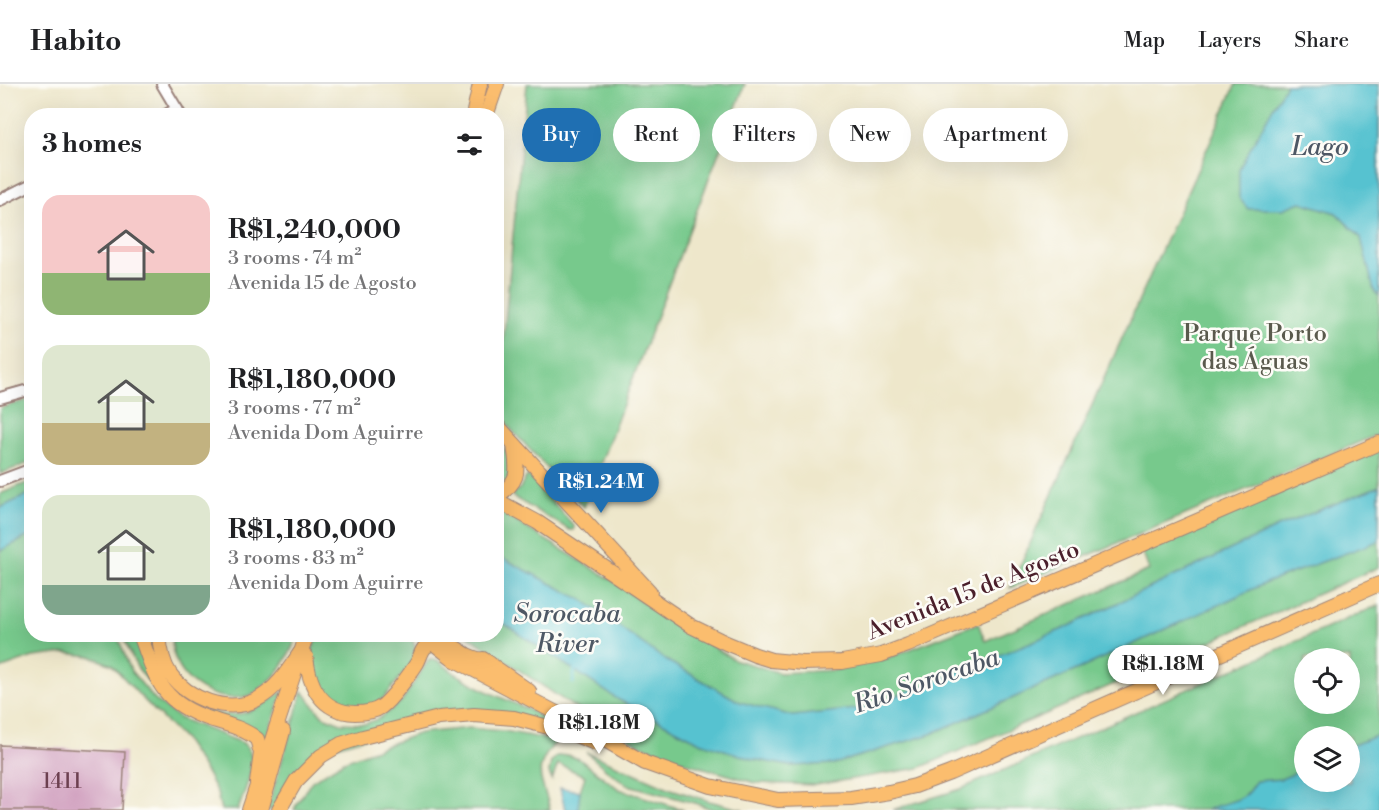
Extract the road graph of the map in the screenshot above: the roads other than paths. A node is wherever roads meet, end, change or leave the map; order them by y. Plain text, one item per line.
1 (162, 84) edge
2 (480, 84) edge
3 (496, 85) edge
4 (177, 108) edge
5 (475, 108) edge
6 (489, 108) edge
7 (495, 108) edge
8 (24, 188) edge
9 (0, 200) edge
10 (24, 391) edge
11 (0, 398) edge
12 (504, 433) edge
13 (514, 444) junction
14 (1379, 444) edge
15 (24, 472) edge
16 (0, 481) edge
17 (504, 493) edge
18 (504, 503) edge
19 (1379, 584) edge
20 (663, 607) junction
21 (143, 642) edge
22 (160, 642) edge
23 (305, 642) edge
24 (309, 642) edge
25 (424, 642) edge
26 (431, 642) edge
27 (441, 642) edge
28 (459, 642) edge
29 (303, 655) junction
30 (489, 663) junction
31 (570, 720) junction
32 (645, 762) junction
33 (257, 783) junction
34 (249, 810) edge
35 (261, 810) edge
36 (279, 810) edge

1 - 4 street
2 - 5 main road
3 - 6 main road
3 - 7 main road
8 - 9 street
10 - 11 street
12 - 13 main road
13 - 17 main road
13 - 20 main road
14 - 20 main road, Avenida 15 de Agosto
15 - 16 street
18 - 20 main road, Avenida 15 de Agosto
19 - 32 main road
21 - 33 main road
22 - 29 main road
23 - 29 main road
24 - 29 main road
25 - 29 main road
26 - 31 main road
27 - 30 main road
28 - 30 main road
29 - 33 main road
29 - 35 main road
30 - 31 main road
31 - 32 main road
32 - 36 main road
33 - 34 main road

